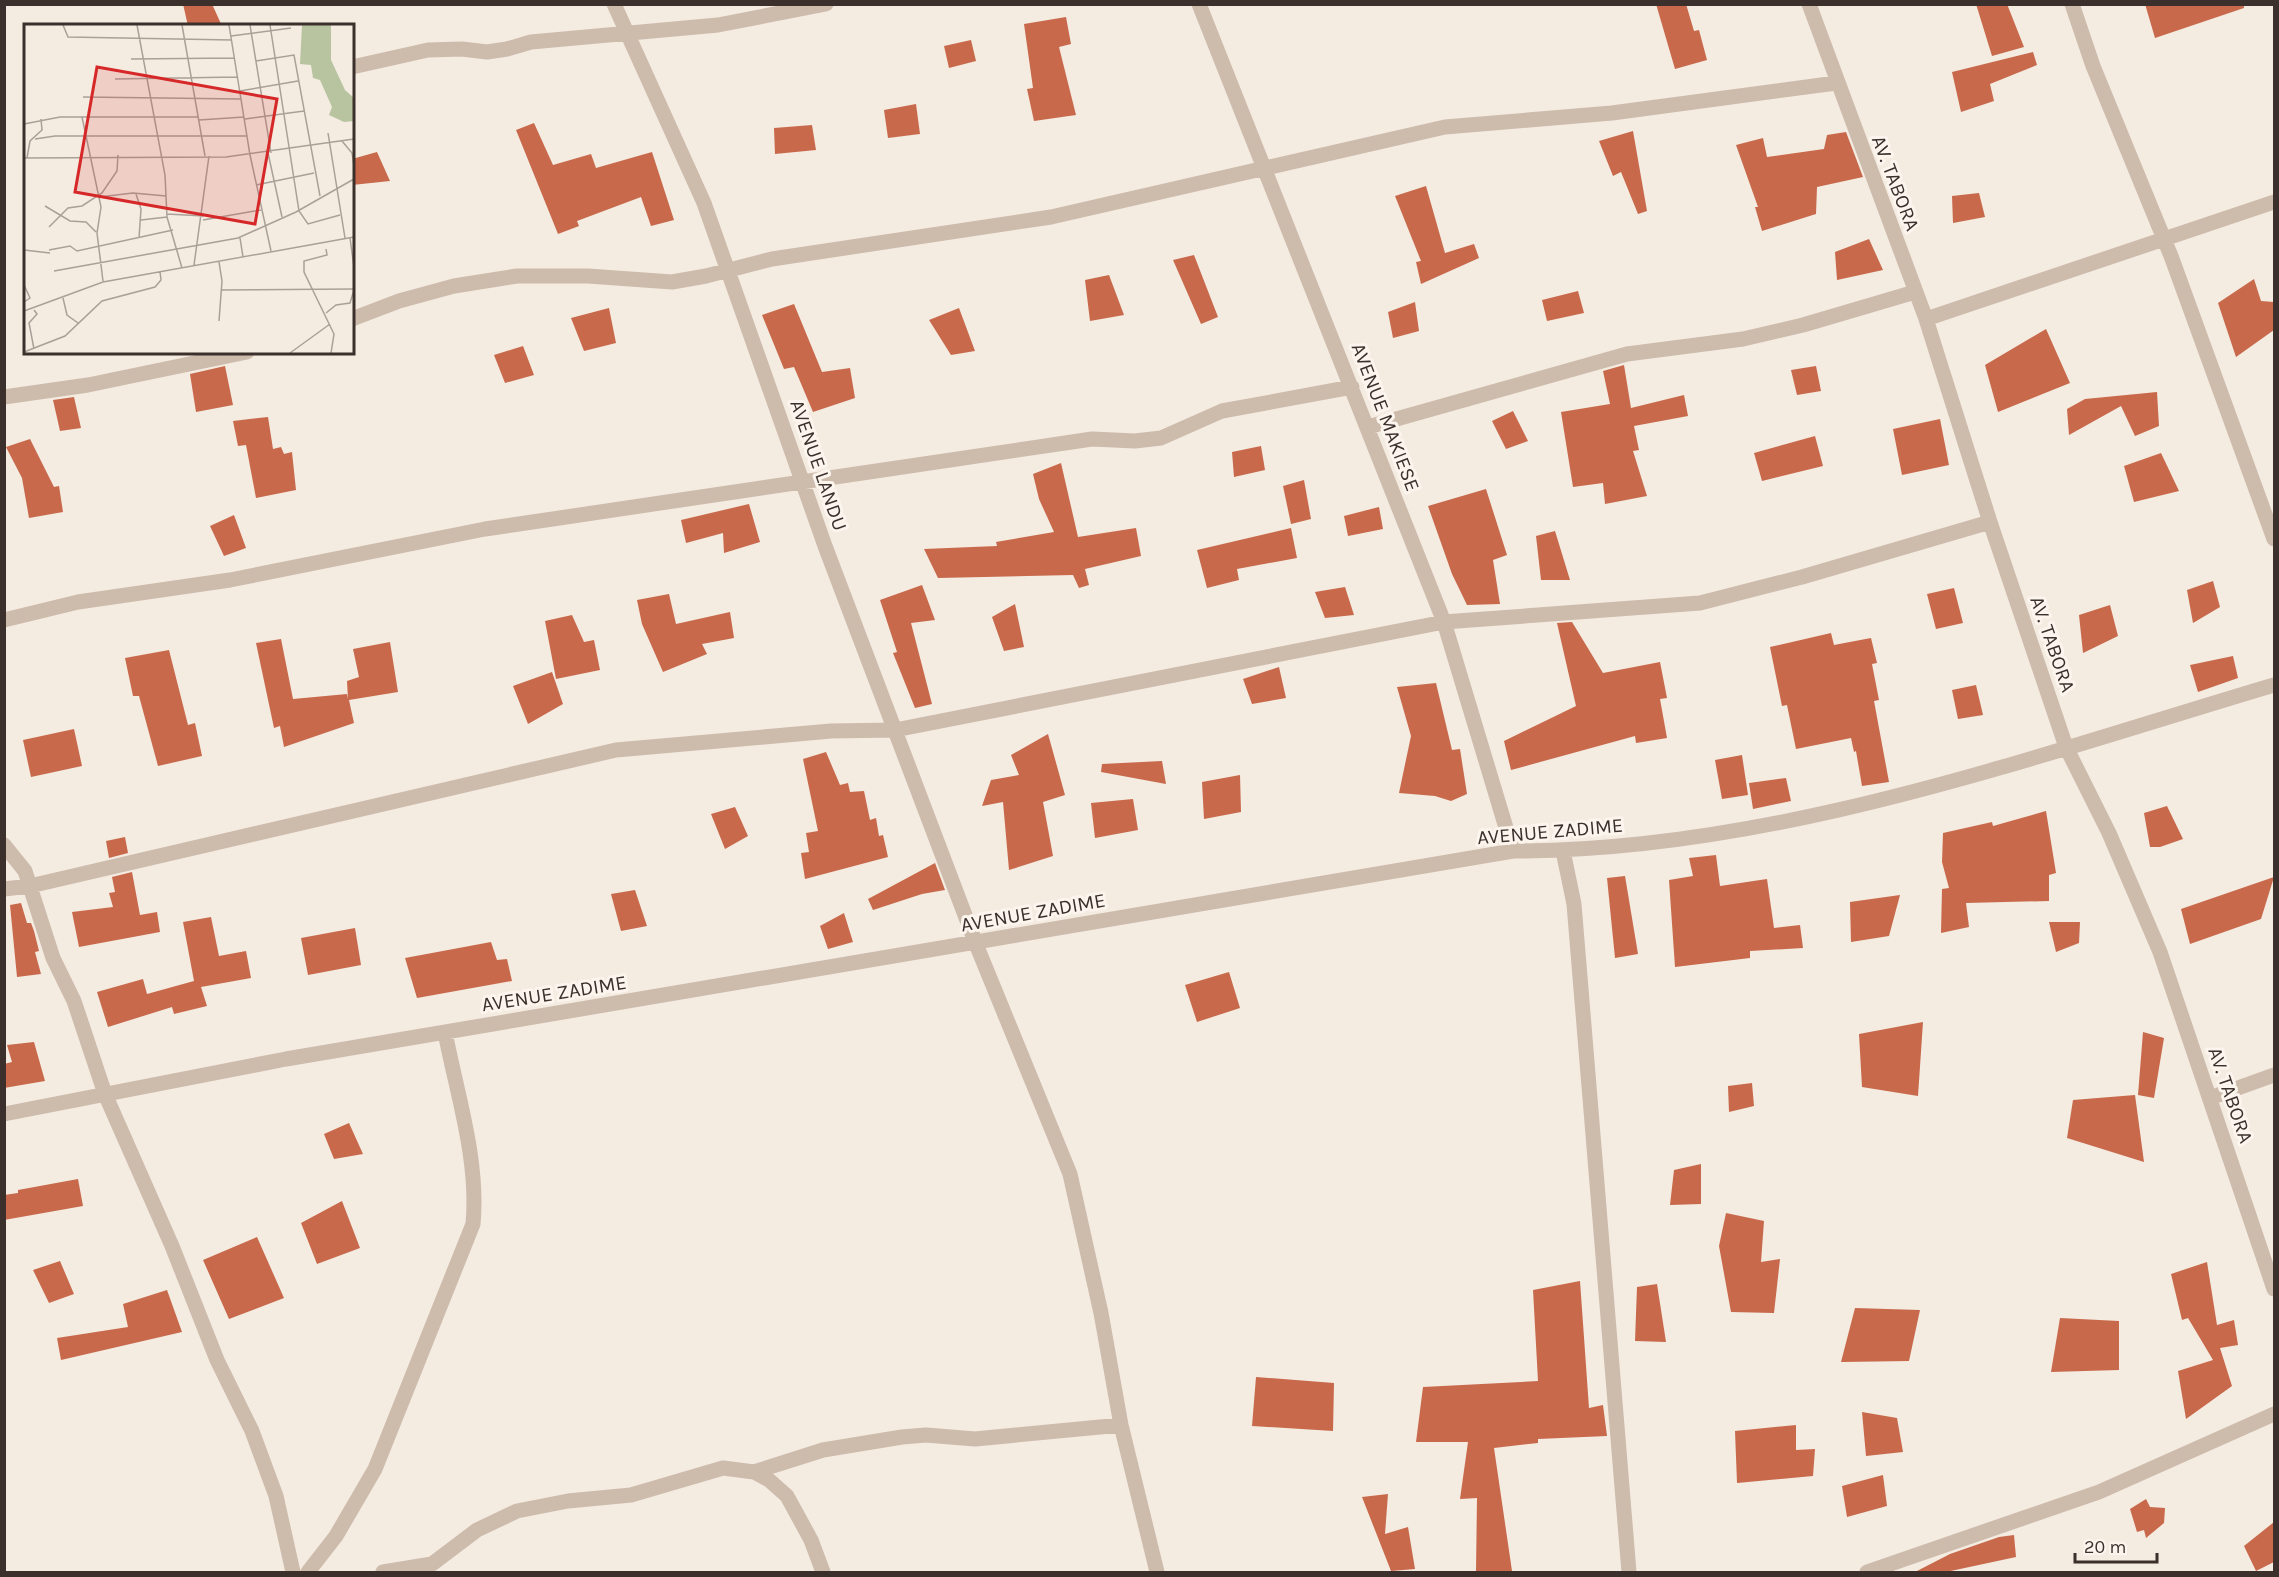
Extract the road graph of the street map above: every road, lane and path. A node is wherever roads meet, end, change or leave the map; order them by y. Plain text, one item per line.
1 (614, 4) edge
2 (826, 4) edge
3 (1198, 4) edge
4 (1809, 4) edge
5 (2072, 4) edge
6 (627, 32) junction
7 (354, 67) edge
8 (1836, 83) junction
9 (1265, 170) junction
10 (2274, 202) edge
11 (2163, 237) junction
12 (727, 270) junction
13 (1915, 292) junction
14 (354, 318) edge
15 (1926, 320) junction
16 (237, 354) edge
17 (1352, 387) junction
18 (4, 397) edge
19 (1368, 427) junction
20 (803, 482) junction
21 (1990, 522) junction
22 (2274, 539) edge
23 (4, 620) edge
24 (1444, 622) junction
25 (2274, 685) edge
26 (895, 730) junction
27 (2066, 747) junction
28 (4, 845) edge
29 (1513, 851) junction
30 (1563, 851) junction
31 (30, 886) junction
32 (4, 889) edge
33 (976, 944) junction
34 (445, 1032) junction
35 (2274, 1075) edge
36 (105, 1094) junction
37 (2210, 1098) junction
38 (4, 1114) edge
39 (2274, 1289) edge
40 (2274, 1414) edge
41 (1121, 1425) junction
42 (754, 1472) junction
43 (293, 1572) edge
44 (308, 1572) edge
45 (383, 1572) edge
46 (823, 1572) edge
47 (1157, 1572) edge
48 (1629, 1572) edge
49 (1867, 1572) edge

1 - 6 street, AVENUE LANDU
2 - 6 street
3 - 9 street, AVENUE MAKIESE
4 - 8 street, AV. TABORA
5 - 11 street
6 - 7 street
6 - 12 street, AVENUE LANDU
8 - 9 street
8 - 13 street, AV. TABORA
9 - 12 street
9 - 17 street, AVENUE MAKIESE
10 - 11 street
11 - 15 street
11 - 22 street
12 - 14 street
12 - 20 street, AVENUE LANDU
13 - 15 street, AV. TABORA
13 - 19 street
15 - 21 street, AV. TABORA
16 - 18 street
17 - 19 street, AVENUE MAKIESE
17 - 20 street
19 - 24 street, AVENUE MAKIESE
20 - 23 street
20 - 26 street, AVENUE LANDU
21 - 24 street
21 - 27 street, AV. TABORA
24 - 26 street
24 - 29 street, AVENUE MAKIESE
25 - 27 street, AVENUE ZADIME
26 - 31 street
26 - 33 street, AVENUE LANDU
27 - 30 street, AVENUE ZADIME
27 - 37 street, AV. TABORA
28 - 31 street
29 - 30 street, AVENUE ZADIME
29 - 33 street, AVENUE ZADIME
30 - 48 street
31 - 32 street
31 - 36 street
33 - 34 street, AVENUE ZADIME
33 - 41 street, AVENUE LANDU
34 - 36 street, AVENUE ZADIME
34 - 44 street
35 - 37 street
36 - 38 street, AVENUE ZADIME
36 - 43 street
37 - 39 street, AV. TABORA
40 - 49 street
41 - 42 street
41 - 47 street, AVENUE LANDU
42 - 45 street
42 - 46 street

